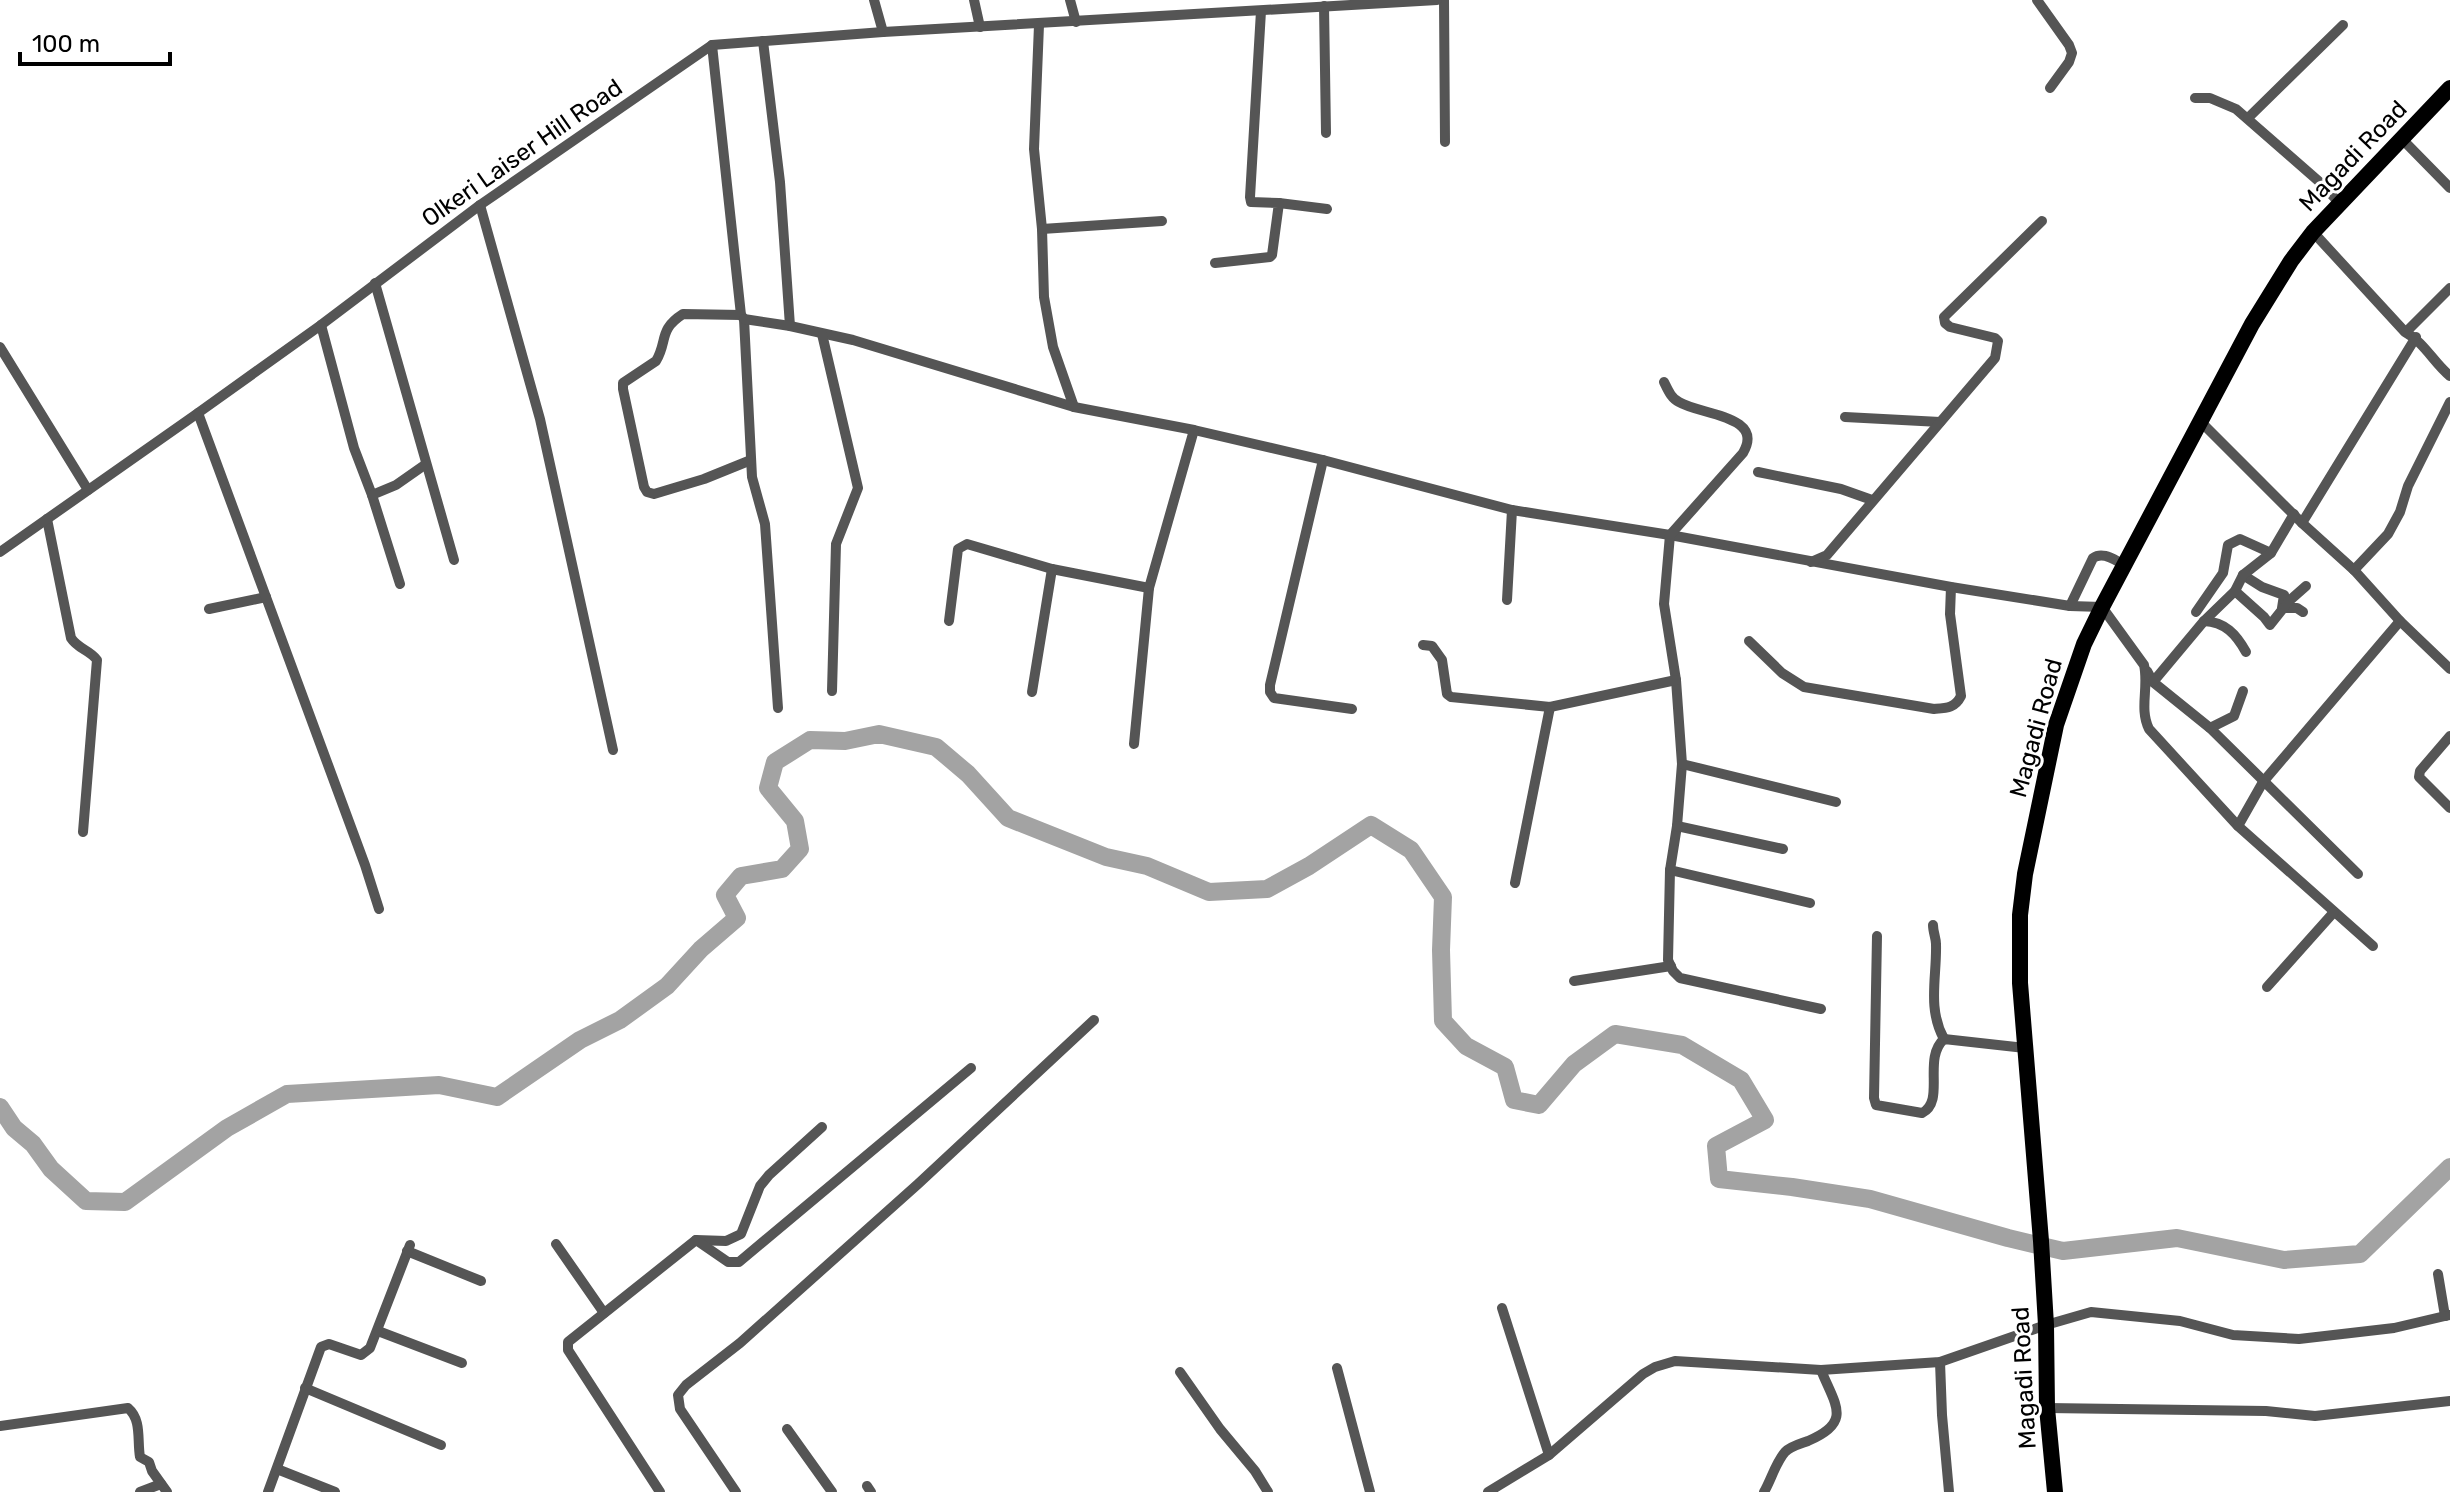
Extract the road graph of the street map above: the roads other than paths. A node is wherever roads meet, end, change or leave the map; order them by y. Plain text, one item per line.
1 (874, 0) edge
2 (974, 0) edge
3 (1070, 0) edge
4 (1437, 0) edge
5 (1444, 0) edge
6 (2037, 0) edge
7 (1329, 4) edge
8 (1261, 11) junction
9 (1076, 22) junction
10 (1039, 25) junction
11 (2343, 25) dead end
12 (980, 27) junction
13 (883, 32) junction
14 (763, 41) junction
15 (712, 45) junction
16 (2050, 88) dead end
17 (2450, 88) edge
18 (2195, 98) dead end
19 (2248, 118) junction
20 (1326, 133) dead end
21 (2402, 139) junction
22 (1445, 142) dead end
23 (2450, 188) edge
24 (1279, 203) junction
25 (2340, 204) junction
26 (480, 205) junction
27 (1327, 209) dead end
28 (1162, 221) dead end
29 (2042, 221) dead end
30 (1042, 229) junction
31 (2313, 232) junction
32 (1215, 263) dead end
33 (375, 283) junction
34 (2450, 288) edge
35 (742, 317) junction
36 (321, 325) junction
37 (790, 326) junction
38 (822, 334) junction
39 (2411, 335) junction
40 (0, 347) edge
41 (2450, 376) edge
42 (1664, 382) dead end
43 (2450, 402) edge
44 (1074, 407) junction
45 (198, 413) junction
46 (1845, 417) dead end
47 (2200, 421) junction
48 (1940, 422) junction
49 (1194, 430) junction
50 (751, 460) junction
51 (1323, 460) junction
52 (426, 464) junction
53 (1758, 472) dead end
54 (88, 490) junction
55 (372, 495) junction
56 (1872, 500) junction
57 (1512, 510) junction
58 (2294, 514) junction
59 (47, 519) junction
60 (2302, 523) junction
61 (1670, 535) junction
62 (0, 552) edge
63 (2271, 553) junction
64 (454, 560) dead end
65 (1811, 562) junction
66 (2125, 565) junction
67 (1052, 569) junction
68 (2354, 570) junction
69 (2223, 573) junction
70 (2239, 582) junction
71 (400, 584) dead end
72 (2306, 586) dead end
73 (1951, 587) junction
74 (1149, 588) junction
75 (266, 597) junction
76 (1507, 600) dead end
77 (2070, 606) junction
78 (2102, 607) junction
79 (2282, 608) junction
80 (209, 609) dead end
81 (2196, 612) dead end
82 (2303, 612) dead end
83 (949, 621) dead end
84 (2204, 621) junction
85 (2400, 621) junction
86 (1749, 641) dead end
87 (1423, 645) dead end
88 (2246, 652) dead end
89 (2144, 665) junction
90 (2450, 669) edge
91 (1676, 680) junction
92 (2153, 682) junction
93 (832, 691) dead end
94 (2243, 691) dead end
95 (1032, 692) dead end
96 (1550, 707) junction
97 (778, 708) dead end
98 (1352, 709) dead end
99 (2210, 728) junction
100 (2450, 736) edge
101 (1134, 744) dead end
102 (613, 750) dead end
103 (1682, 764) junction
104 (2263, 782) junction
105 (1836, 802) dead end
106 (2450, 808) edge
107 (1677, 826) junction
108 (2238, 826) junction
109 (83, 832) dead end
110 (1783, 849) dead end
111 (1670, 870) junction
112 (2358, 874) dead end
113 (1515, 883) dead end
114 (1810, 903) dead end
115 (379, 909) dead end
116 (2334, 912) junction
117 (1933, 925) dead end
118 (1877, 936) dead end
119 (2373, 946) dead end
120 (1671, 966) junction
121 (1574, 981) dead end
122 (2267, 987) dead end
123 (1821, 1009) dead end
124 (1094, 1020) dead end
125 (1944, 1039) junction
126 (2025, 1048) junction
127 (971, 1068) dead end
128 (822, 1127) dead end
129 (696, 1240) junction
130 (556, 1244) dead end
131 (2438, 1274) dead end
132 (481, 1281) dead end
133 (1502, 1308) dead end
134 (604, 1313) junction
135 (2448, 1315) edge
136 (2046, 1325) junction
137 (378, 1331) junction
138 (1940, 1362) junction
139 (462, 1363) dead end
140 (1337, 1368) dead end
141 (1821, 1370) junction
142 (1180, 1372) dead end
143 (305, 1388) junction
144 (2450, 1401) edge
145 (2047, 1408) junction
146 (0, 1426) edge
147 (787, 1429) dead end
148 (441, 1445) dead end
149 (1549, 1455) junction
150 (277, 1469) junction
151 (164, 1488) edge
152 (140, 1492) edge
153 (268, 1492) edge
154 (335, 1492) edge
155 (660, 1492) edge
156 (736, 1492) edge
157 (832, 1492) edge
158 (1268, 1492) edge
159 (1370, 1492) edge
160 (1488, 1492) edge
161 (1764, 1492) edge
162 (1949, 1492) edge
163 (2055, 1492) edge

1 - 13 street
2 - 12 street
3 - 9 street
4 - 7 street
5 - 22 street
6 - 16 street
7 - 8 street
7 - 20 street
8 - 9 street
8 - 24 street
9 - 10 street
10 - 12 street
10 - 30 street
11 - 19 street
12 - 13 street
13 - 14 street
14 - 15 street
14 - 37 street
15 - 26 street, Olkeri Laiser Hill Road
15 - 35 street
17 - 21 highway, Magadi Road
18 - 19 street
19 - 25 street
21 - 23 street
21 - 25 highway, Magadi Road
24 - 27 street
24 - 32 street
25 - 31 highway, Magadi Road
26 - 33 street, Olkeri Laiser Hill Road
26 - 102 street
28 - 30 street
29 - 48 street
30 - 44 street
31 - 39 street
31 - 47 highway, Magadi Road
33 - 36 street, Olkeri Laiser Hill Road
33 - 52 street
34 - 39 street
35 - 37 street
35 - 50 street
35 - 50 street
36 - 45 street, Olkeri Laiser Hill Road
36 - 55 street
37 - 38 street
38 - 44 street
38 - 93 street
39 - 41 street
39 - 60 street
40 - 54 street
42 - 61 street
43 - 68 street
44 - 49 street
45 - 54 street, Olkeri Laiser Hill Road
45 - 75 street
46 - 48 street
47 - 58 street
47 - 66 highway, Magadi Road
48 - 56 street
49 - 51 street
49 - 74 street
50 - 97 street
51 - 57 street
51 - 98 street
52 - 55 street
52 - 64 street
53 - 56 street
54 - 59 street, Olkeri Laiser Hill Road
55 - 71 street
56 - 65 street
57 - 61 street
57 - 76 street
58 - 60 street
58 - 63 street
59 - 62 street, Olkeri Laiser Hill Road
59 - 109 street
60 - 68 street
61 - 65 street
61 - 91 street
63 - 69 street
63 - 70 street
65 - 73 street
66 - 77 street
66 - 78 highway, Magadi Road
67 - 74 street
67 - 83 street
67 - 95 street
68 - 85 street
69 - 70 street
69 - 81 street
70 - 79 street
70 - 79 street
70 - 84 street
72 - 79 street
73 - 77 street
73 - 86 street
74 - 101 street
75 - 80 street
75 - 115 street
77 - 78 street
78 - 89 street
78 - 126 highway, Magadi Road
79 - 82 street
84 - 88 street
84 - 92 street
85 - 90 street
85 - 104 street
87 - 96 street
89 - 92 street
89 - 108 street
91 - 96 street
91 - 103 street
92 - 99 street
94 - 99 street
96 - 113 street
99 - 104 street
100 - 106 street
103 - 105 street
103 - 107 street
104 - 108 street
104 - 112 street
107 - 110 street
107 - 111 street
108 - 116 street
111 - 114 street
111 - 120 street
116 - 119 street
116 - 122 street
117 - 125 street
118 - 125 street
120 - 121 street
120 - 123 street
124 - 156 street
125 - 126 street
126 - 136 highway, Magadi Road
127 - 129 street
128 - 129 street
129 - 134 street
130 - 134 street
131 - 135 street
132 - 137 street
133 - 149 street
134 - 155 street
135 - 136 street
136 - 138 street
136 - 145 highway, Magadi Road
137 - 139 street
137 - 143 street
138 - 141 street
138 - 162 street
140 - 159 street
141 - 149 street
141 - 161 street
142 - 158 street
143 - 148 street
143 - 150 street
144 - 145 street
145 - 163 highway, Magadi Road
146 - 151 street
147 - 157 street
149 - 160 street
150 - 153 street
150 - 154 street
151 - 152 street

